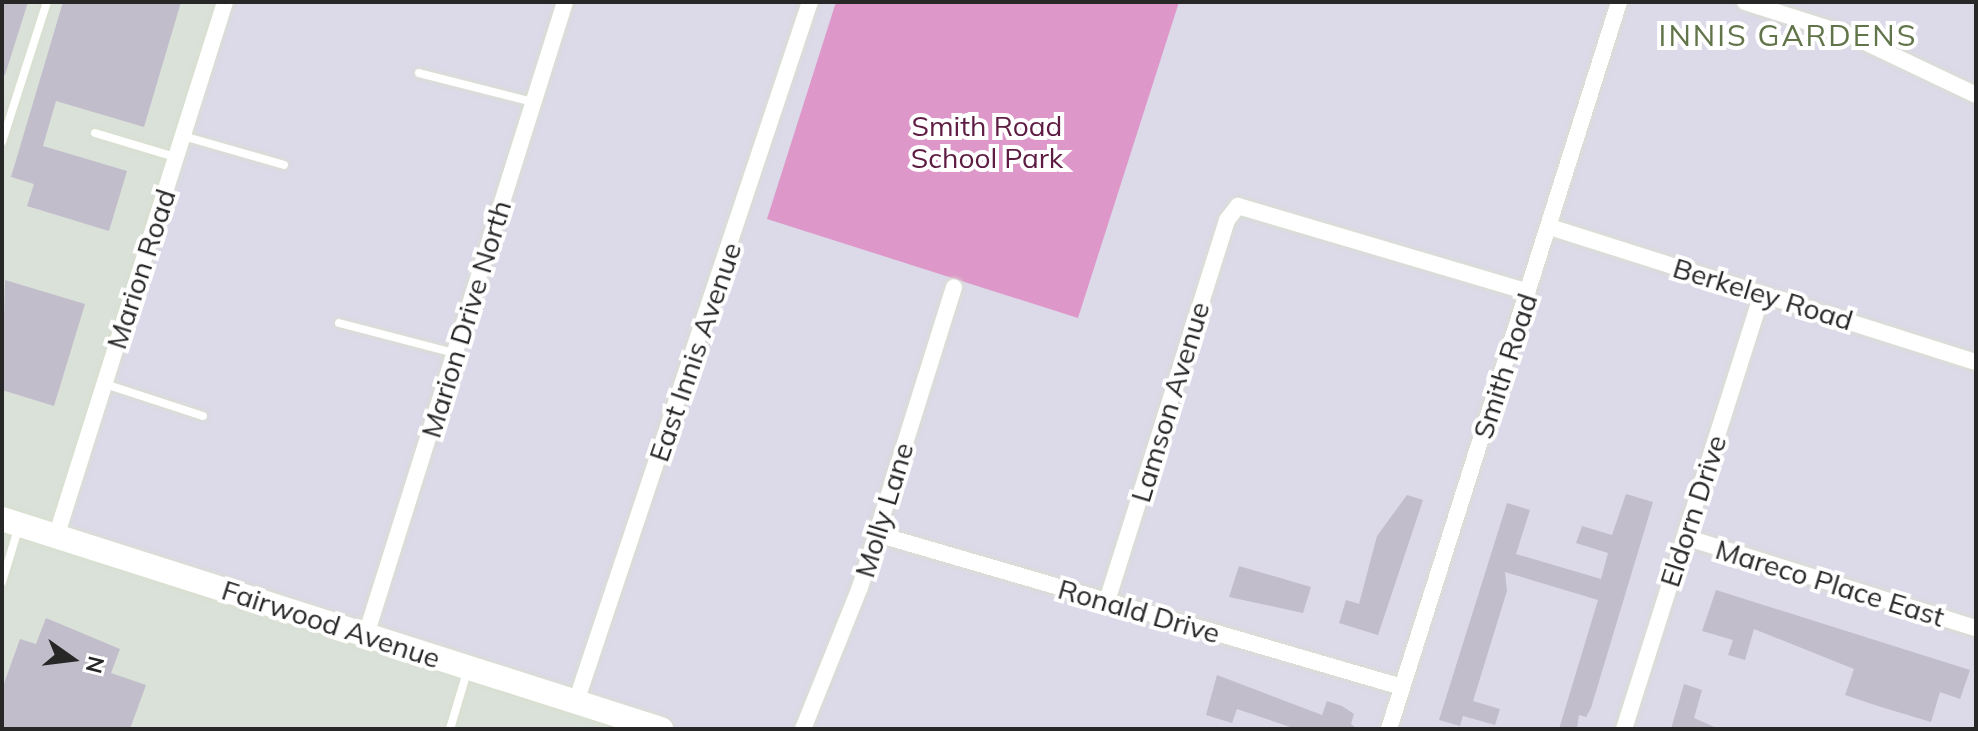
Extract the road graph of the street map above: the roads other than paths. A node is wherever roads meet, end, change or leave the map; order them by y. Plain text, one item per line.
1 (47, 2) edge
2 (225, 2) edge
3 (565, 2) edge
4 (810, 2) edge
5 (1619, 2) edge
6 (1745, 2) edge
7 (419, 73) dead end
8 (1976, 95) edge
9 (533, 102) junction
10 (95, 133) dead end
11 (183, 136) junction
12 (2, 142) edge
13 (176, 158) junction
14 (284, 165) dead end
15 (1550, 227) junction
16 (954, 287) dead end
17 (1528, 292) junction
18 (1762, 294) junction
19 (339, 323) dead end
20 (455, 353) junction
21 (1976, 362) edge
22 (105, 384) junction
23 (203, 416) dead end
24 (10, 522) edge
25 (877, 534) junction
26 (56, 537) junction
27 (1685, 537) junction
28 (2, 582) edge
29 (1107, 601) junction
30 (1976, 628) edge
31 (366, 635) junction
32 (469, 668) junction
33 (1402, 687) junction
34 (576, 702) junction
35 (450, 729) edge
36 (661, 729) edge
37 (803, 729) edge
38 (1389, 729) edge
39 (1624, 729) edge

1 - 12 lane
2 - 11 street, Marion Road
3 - 9 street, Marion Drive North
4 - 34 street, East Innis Avenue
5 - 15 street, Smith Road
6 - 8 street
7 - 9 lane
9 - 20 street, Marion Drive North
10 - 13 lane
11 - 13 street, Marion Road
11 - 14 lane
13 - 22 street, Marion Road
15 - 17 street, Smith Road
15 - 18 street, Berkeley Road
16 - 25 street, Molly Lane
17 - 29 street, Lamson Avenue
17 - 33 street, Smith Road
18 - 21 street, Berkeley Road
18 - 27 street, Eldorn Drive
19 - 20 lane
20 - 31 street, Marion Drive North
22 - 23 lane
22 - 26 street, Marion Road
24 - 26 street, Fairwood Avenue
24 - 28 lane
25 - 29 street, Ronald Drive
25 - 37 street, Molly Lane
26 - 31 street, Fairwood Avenue
27 - 30 street, Mareco Place East
27 - 39 street, Eldorn Drive
29 - 33 street, Ronald Drive
31 - 32 street, Fairwood Avenue
32 - 34 street, Fairwood Avenue
32 - 35 lane
33 - 38 street, Smith Road
34 - 36 street, Fairwood Avenue

